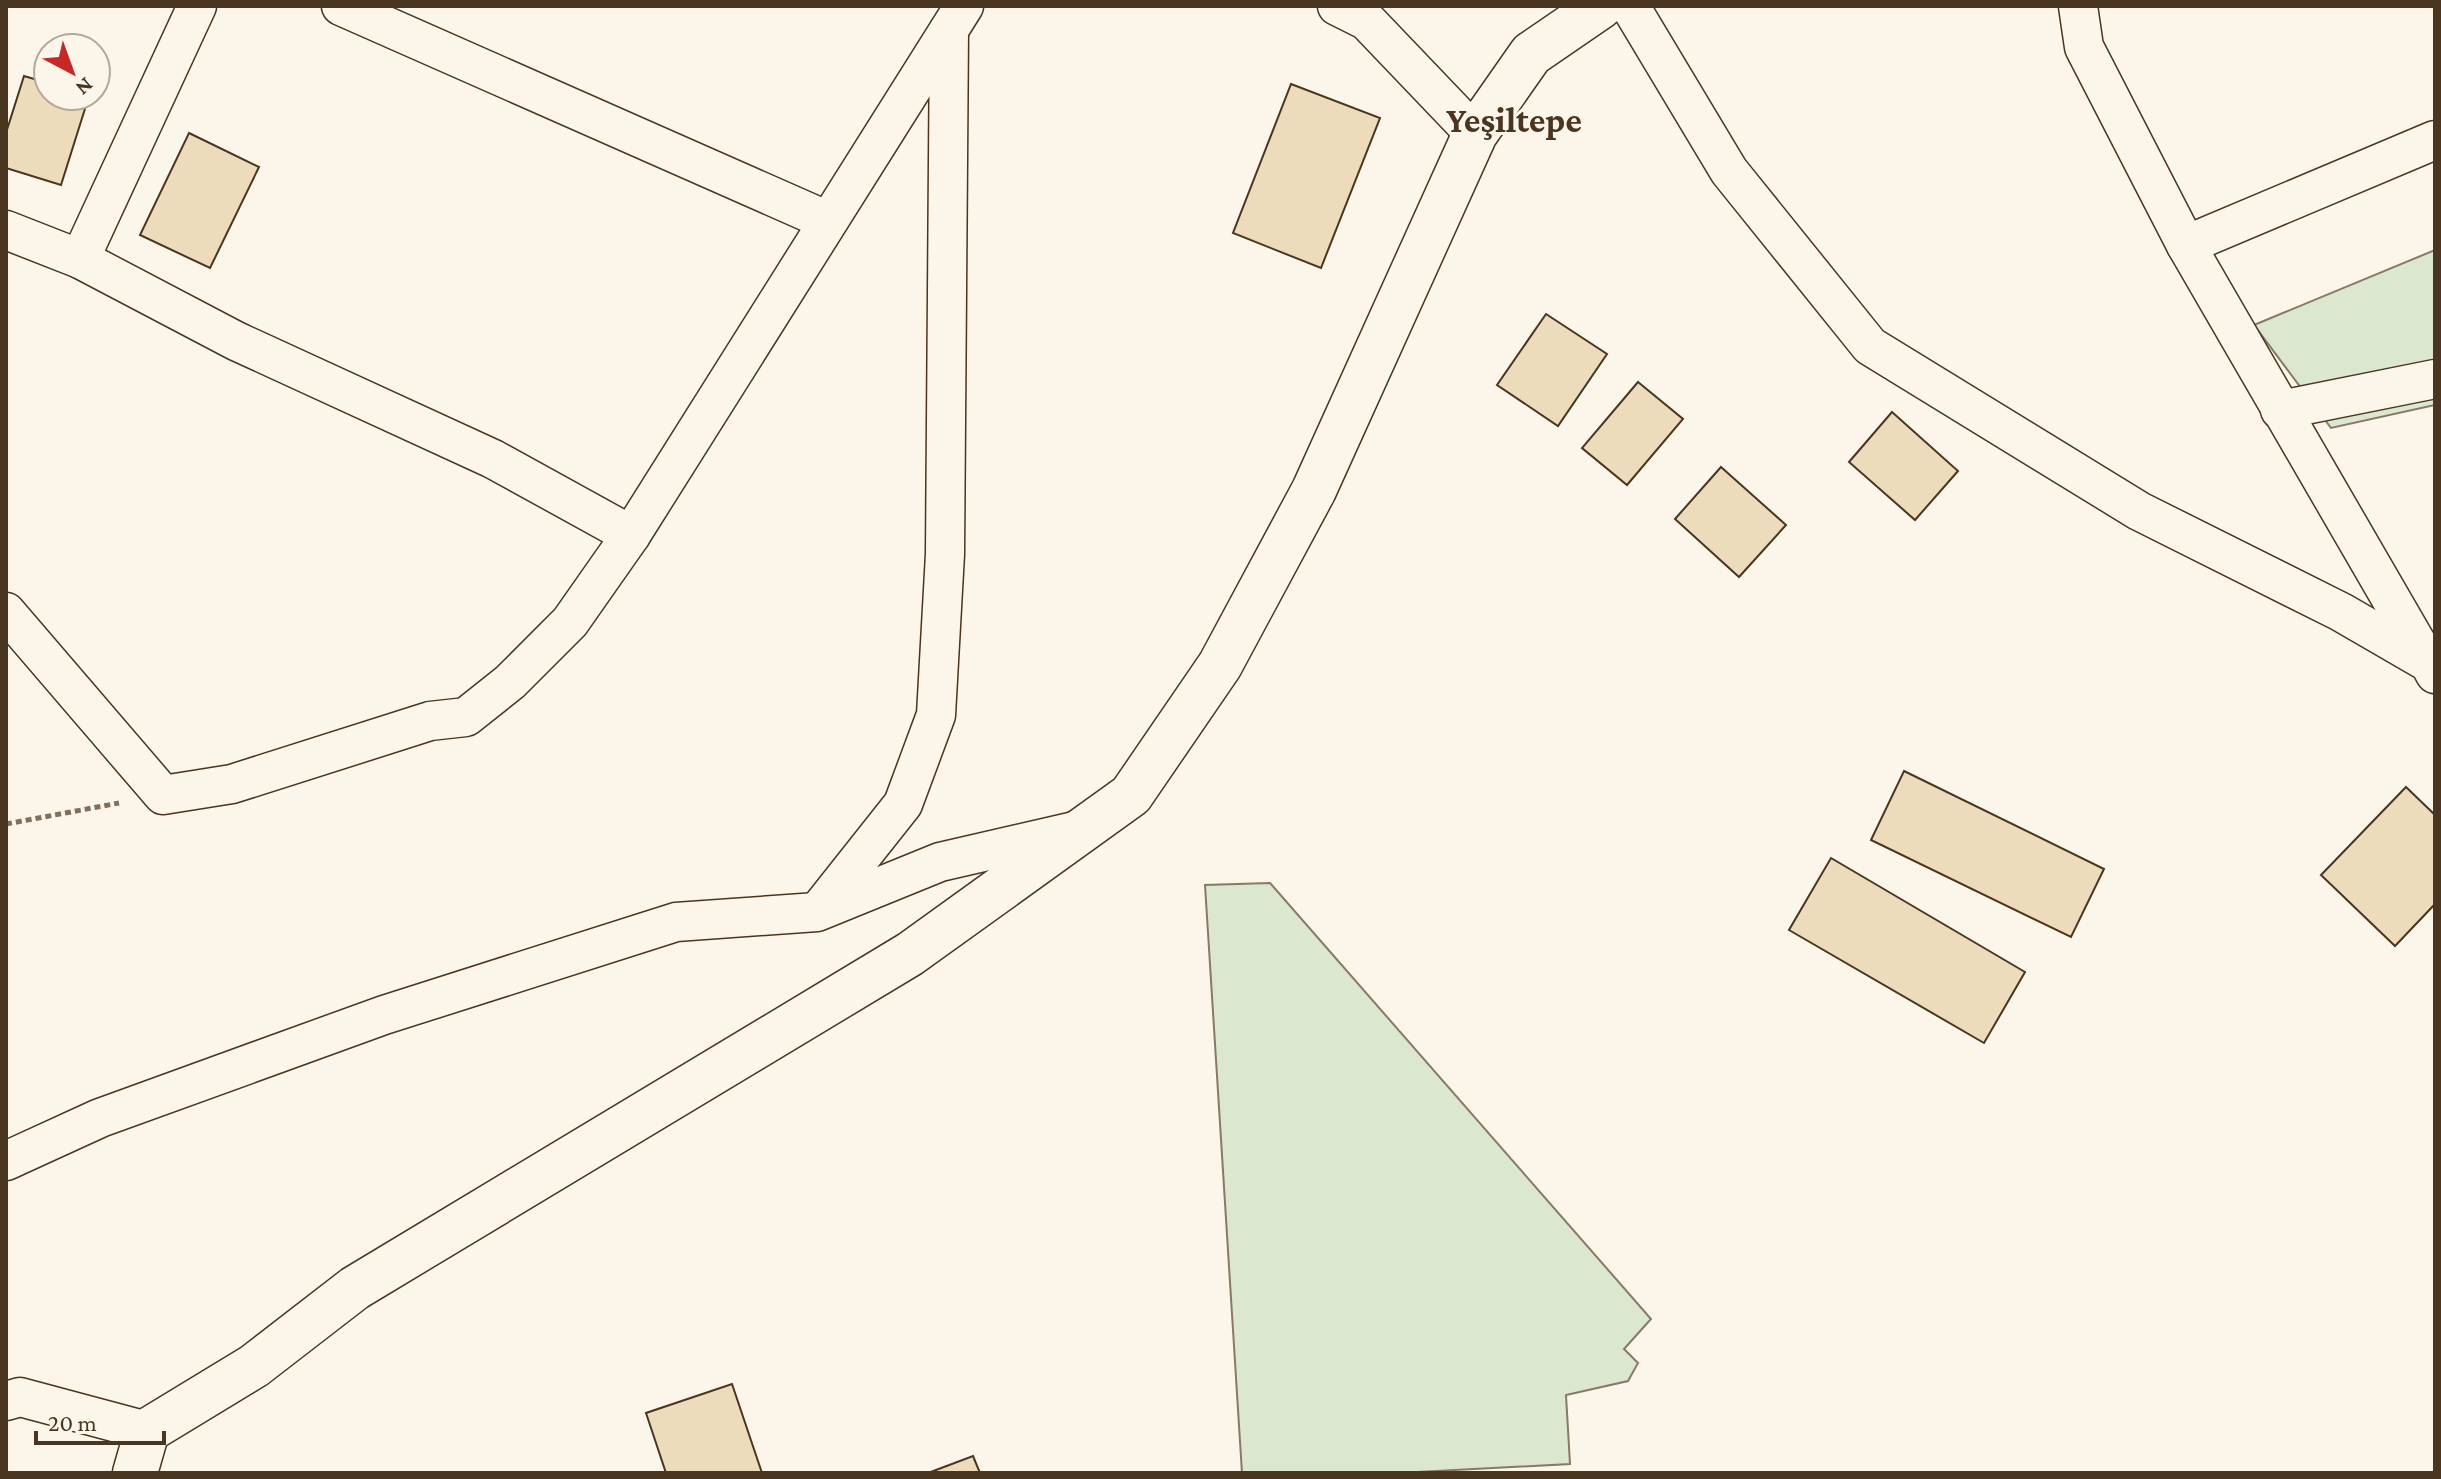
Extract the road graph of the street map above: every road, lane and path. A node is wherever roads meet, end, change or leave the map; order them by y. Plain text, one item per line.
1 (197, 6) edge
2 (341, 6) edge
3 (1601, 6) edge
4 (1630, 6) edge
5 (2078, 6) edge
6 (1359, 11) edge
7 (957, 18) edge
8 (1475, 134) junction
9 (2435, 140) edge
10 (828, 221) junction
11 (6, 230) edge
12 (2186, 245) junction
13 (80, 259) junction
14 (2435, 379) edge
15 (2280, 410) junction
16 (631, 535) junction
17 (6, 612) edge
18 (2432, 669) edge
19 (163, 795) junction
20 (6, 824) edge
21 (1085, 829) junction
22 (817, 912) junction
23 (6, 1161) edge
24 (6, 1401) edge
25 (147, 1431) junction
26 (135, 1473) edge

1 - 13 street
2 - 10 street
3 - 8 street
4 - 18 street
5 - 12 street
6 - 8 street
7 - 10 street
7 - 22 street
8 - 21 street
9 - 12 street
10 - 16 street
11 - 13 street
12 - 15 street
13 - 16 street
14 - 15 street
15 - 18 street
16 - 19 street
17 - 19 street
19 - 20 path
21 - 22 street
21 - 25 street
22 - 23 street
24 - 25 street
25 - 26 street

